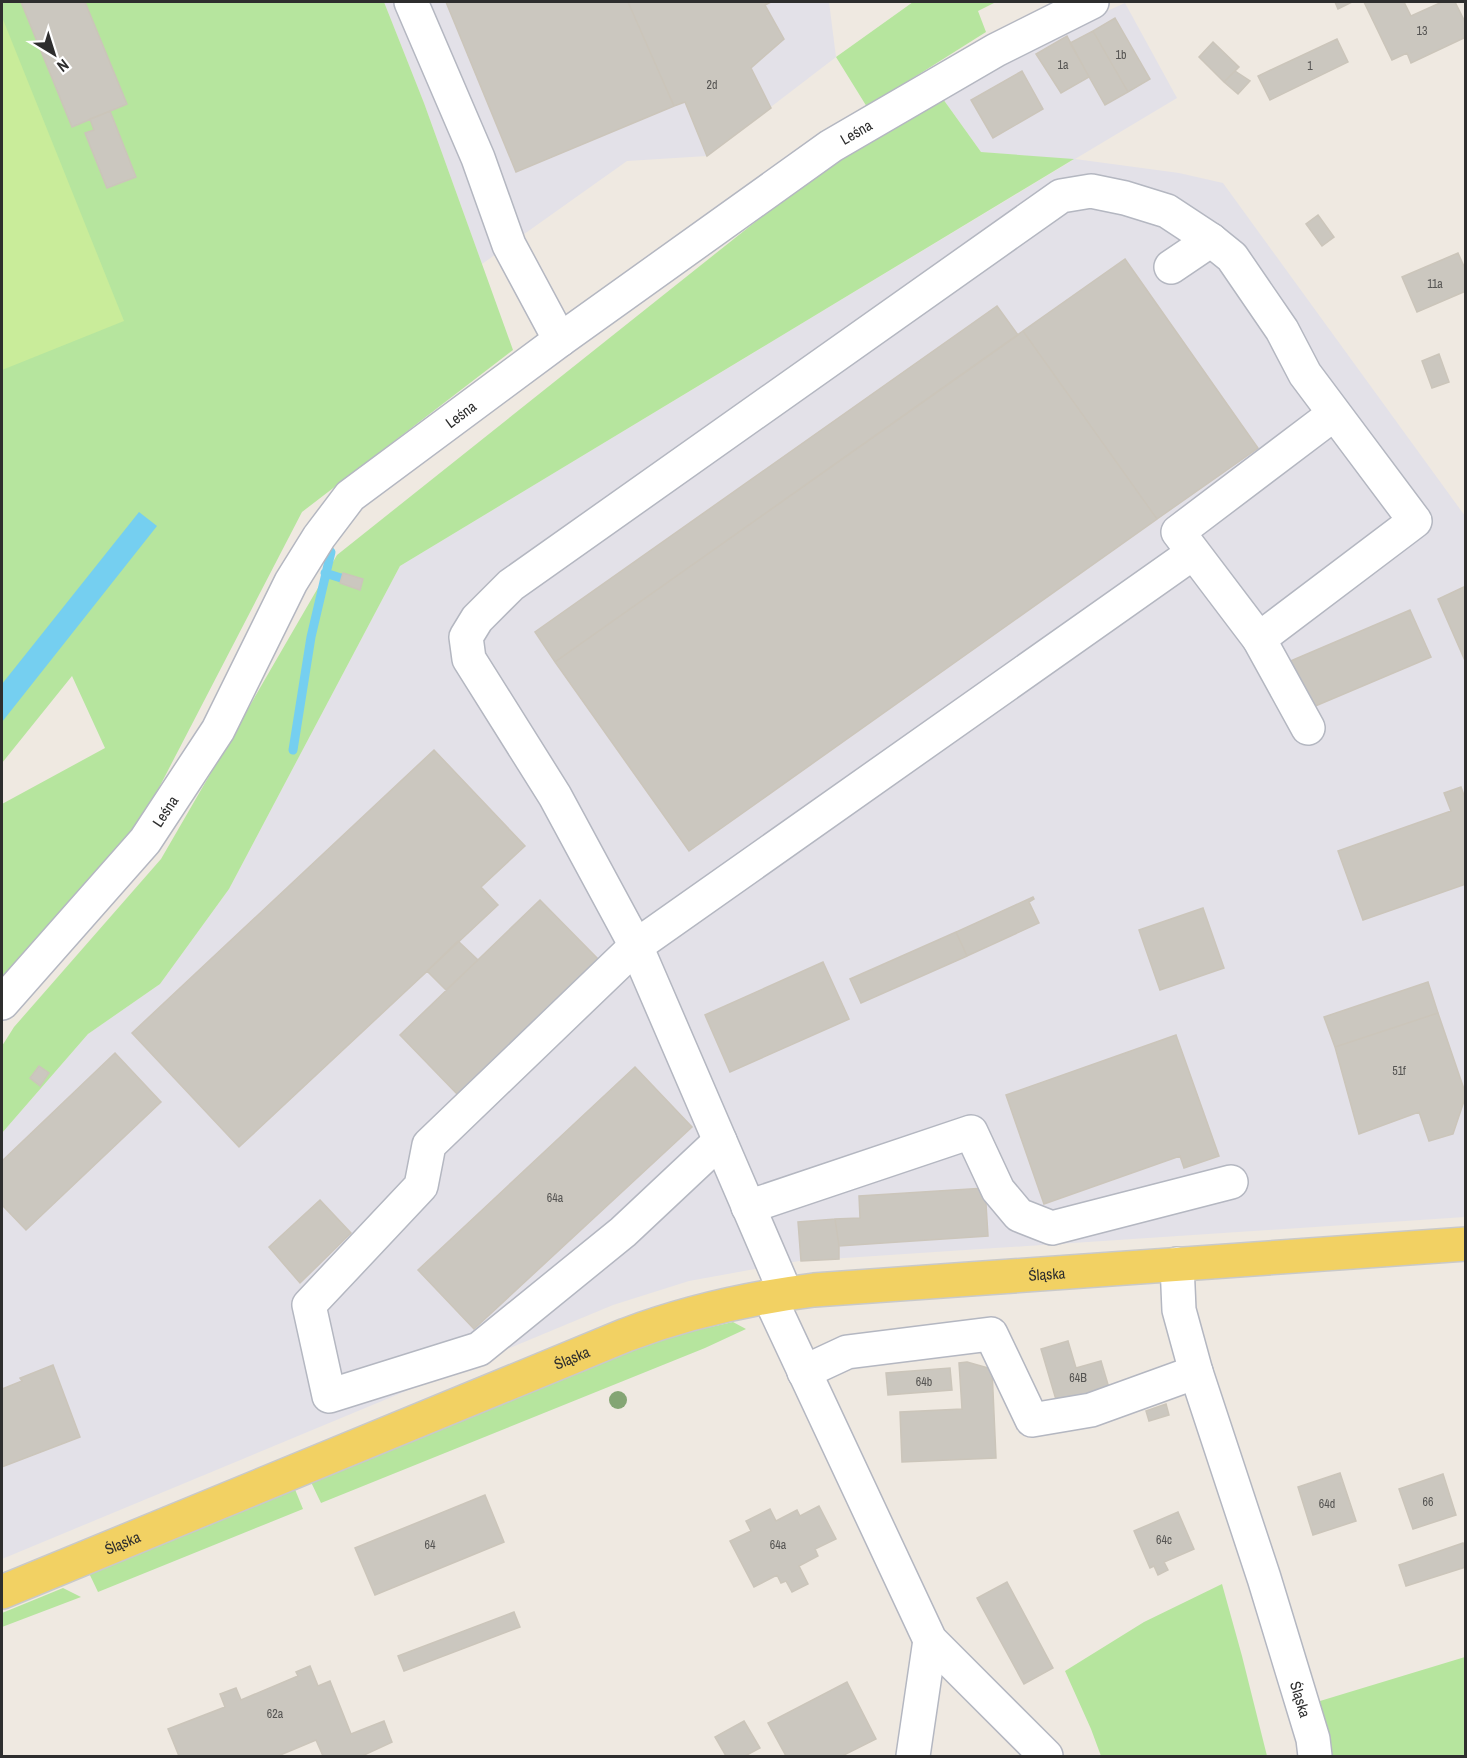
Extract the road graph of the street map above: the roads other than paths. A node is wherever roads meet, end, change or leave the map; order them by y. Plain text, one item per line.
1 (411, 2) edge
2 (1092, 2) edge
3 (1211, 240) junction
4 (1172, 267) dead end
5 (560, 340) junction
6 (1334, 414) junction
7 (1193, 553) junction
8 (1259, 639) junction
9 (1308, 728) dead end
10 (636, 946) junction
11 (2, 1003) edge
12 (720, 1141) junction
13 (1231, 1182) dead end
14 (748, 1207) junction
15 (1466, 1244) edge
16 (1177, 1264) junction
17 (777, 1295) junction
18 (804, 1372) junction
19 (1196, 1372) junction
20 (2, 1592) edge
21 (930, 1640) junction
22 (912, 1756) edge
23 (1046, 1756) edge
24 (1316, 1756) edge

1 - 5 street
2 - 5 street, Leśna
3 - 4 street
3 - 6 street
3 - 10 street
5 - 11 street, Leśna
6 - 7 street
6 - 8 street
7 - 8 street
7 - 10 street
8 - 9 street
10 - 12 street
10 - 12 street
12 - 14 street
13 - 14 street
14 - 17 street
15 - 16 main road, Śląska
16 - 17 main road, Śląska
16 - 19 street, Śląska
17 - 18 street
17 - 20 main road, Śląska
18 - 19 street
18 - 21 street
19 - 24 street, Śląska
21 - 22 street
21 - 23 street

